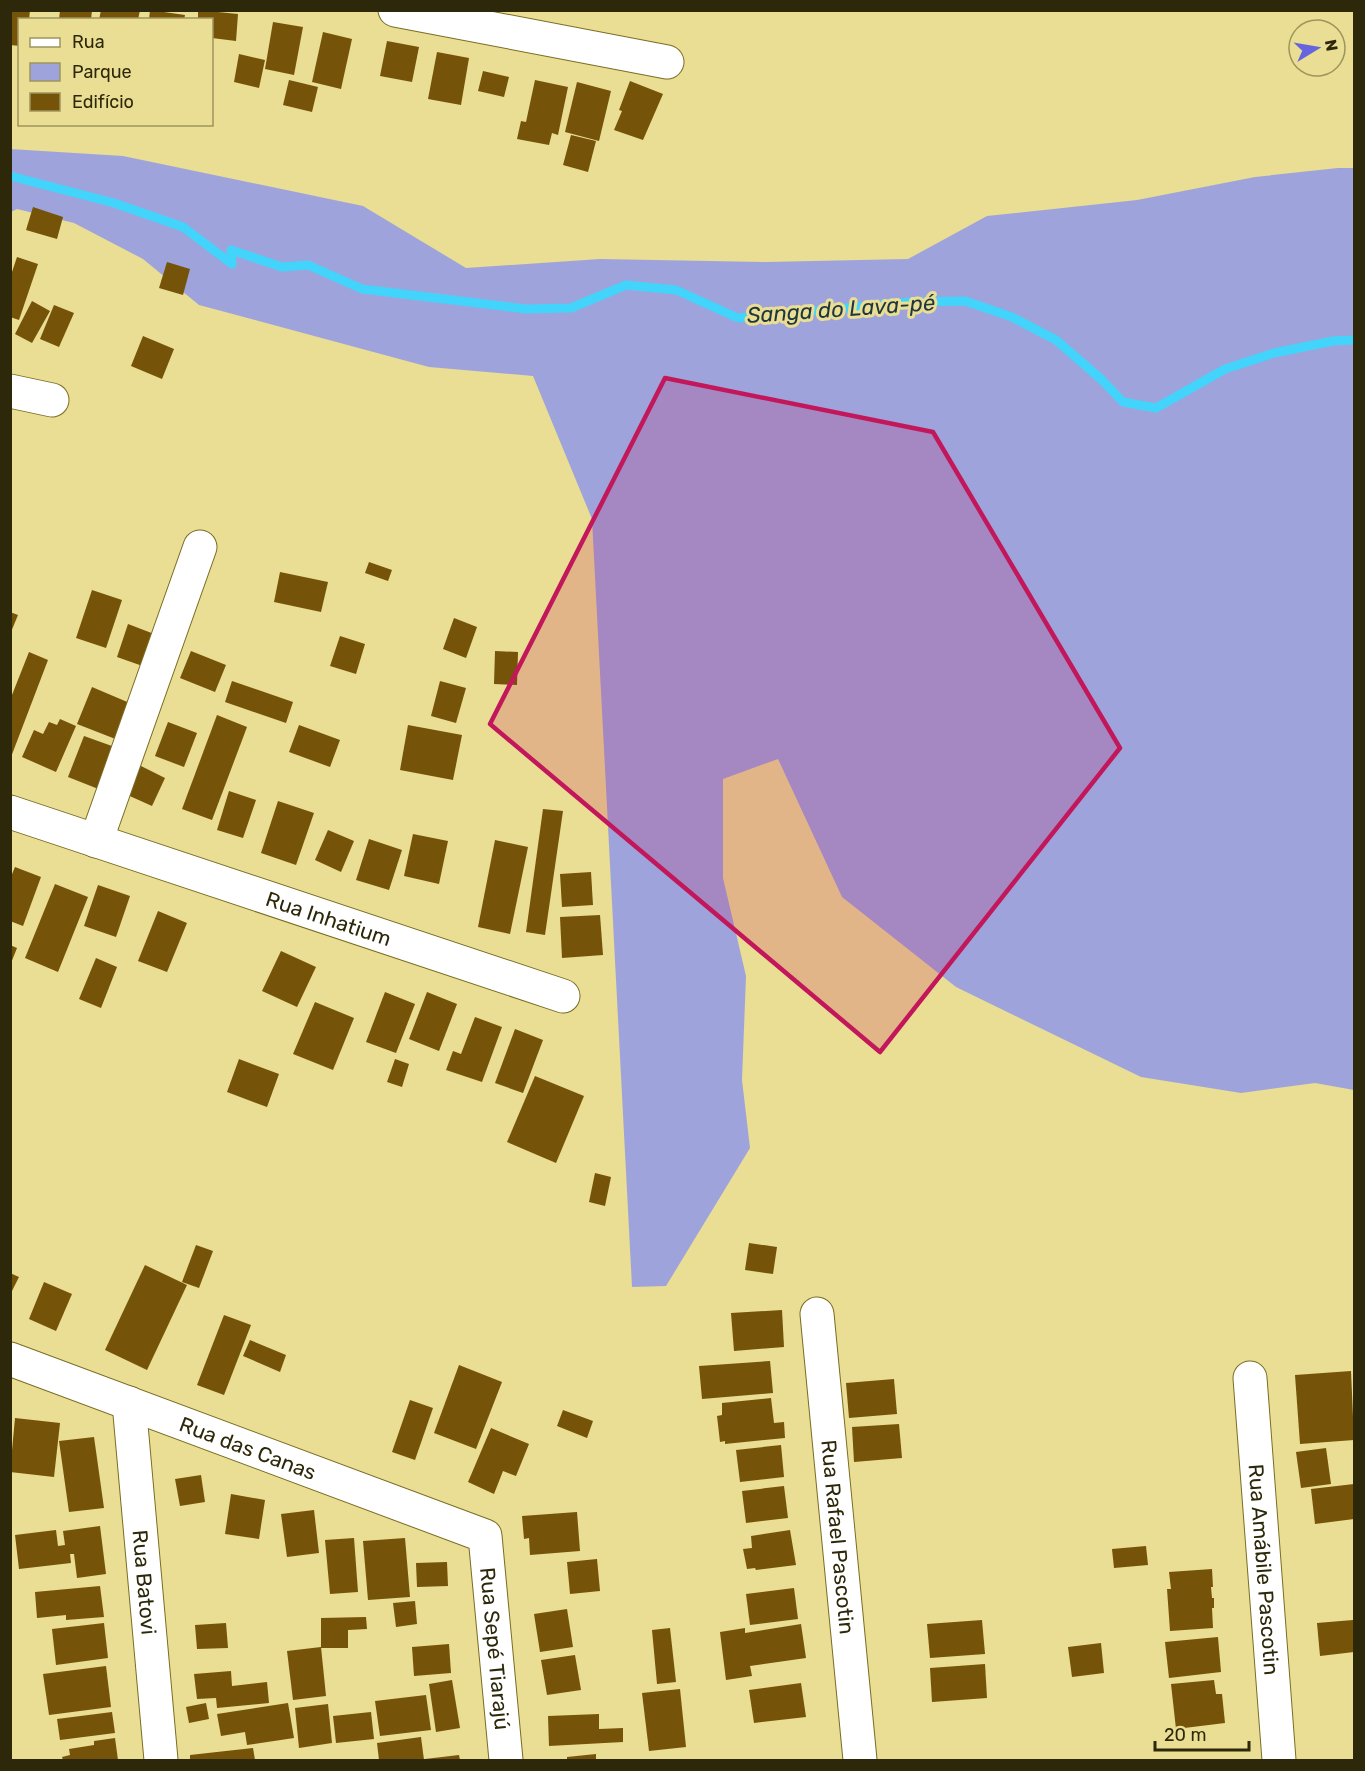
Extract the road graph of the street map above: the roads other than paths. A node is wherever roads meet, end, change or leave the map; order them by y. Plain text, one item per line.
1 (395, 10) edge
2 (667, 62) dead end
3 (10, 391) edge
4 (52, 400) dead end
5 (200, 547) dead end
6 (10, 812) edge
7 (96, 841) junction
8 (562, 996) dead end
9 (817, 1314) dead end
10 (10, 1359) edge
11 (1250, 1378) dead end
12 (129, 1403) junction
13 (484, 1536) joint
14 (160, 1761) edge
15 (506, 1761) edge
16 (860, 1761) edge
17 (1279, 1761) edge

1 - 2 street
3 - 4 street
5 - 7 street
6 - 7 street, Rua Inhatium
7 - 8 street, Rua Inhatium
9 - 16 street, Rua Rafael Pascotin
10 - 12 street, Rua das Canas
11 - 17 street, Rua Amábile Pascotin
12 - 13 street, Rua das Canas
12 - 14 street, Rua Batovi
13 - 15 street, Rua Sepé Tiarajú

